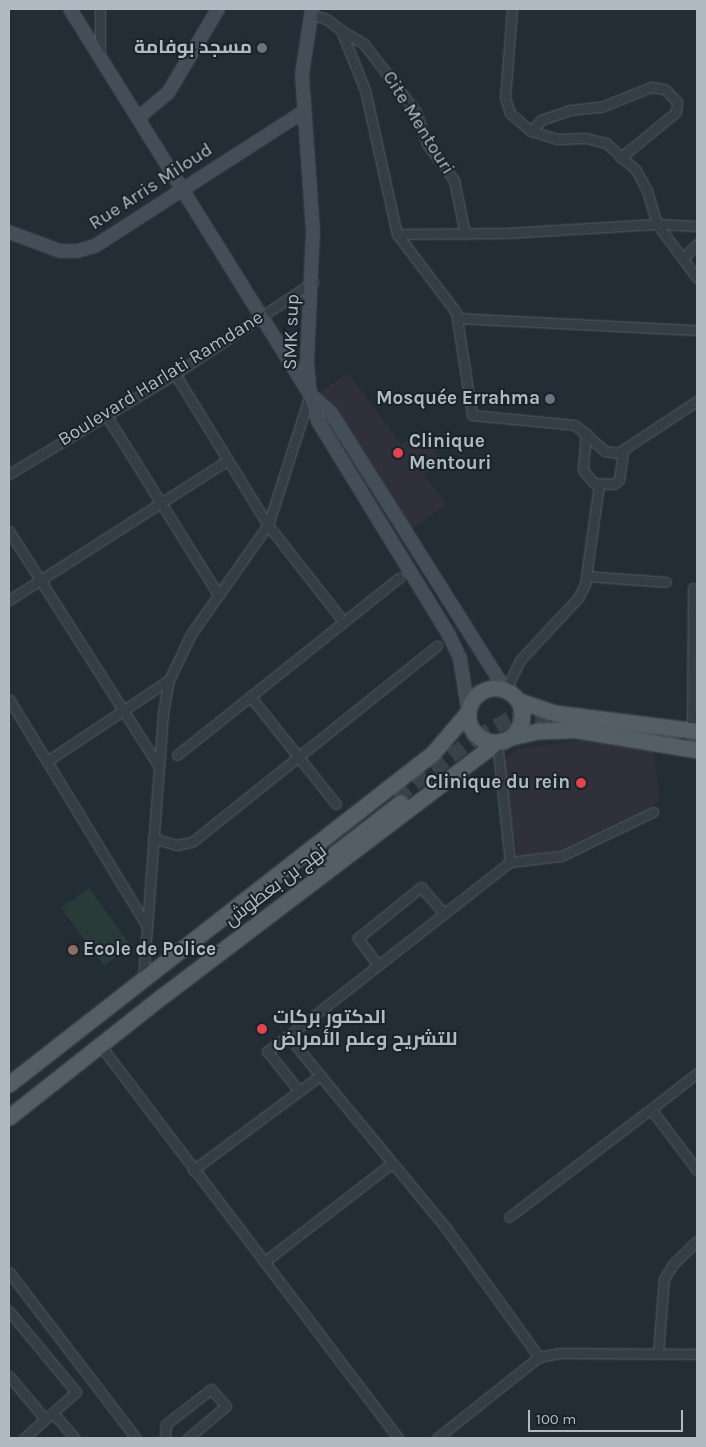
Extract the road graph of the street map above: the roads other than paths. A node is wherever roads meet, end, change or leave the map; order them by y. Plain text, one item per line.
1 (70, 9) edge
2 (100, 9) edge
3 (218, 9) edge
4 (512, 9) edge
5 (315, 11) edge
6 (341, 30) junction
7 (100, 52) junction
8 (303, 112) junction
9 (139, 117) junction
10 (531, 131) junction
11 (620, 158) junction
12 (182, 189) junction
13 (657, 224) junction
14 (697, 226) edge
15 (9, 232) edge
16 (397, 234) junction
17 (465, 234) junction
18 (697, 244) edge
19 (683, 258) junction
20 (697, 278) edge
21 (313, 282) junction
22 (263, 316) junction
23 (457, 318) junction
24 (697, 330) edge
25 (175, 374) junction
26 (310, 394) junction
27 (697, 401) edge
28 (106, 415) junction
29 (586, 434) junction
30 (623, 452) junction
31 (226, 461) junction
32 (9, 474) edge
33 (599, 485) junction
34 (160, 504) junction
35 (268, 525) junction
36 (9, 531) edge
37 (587, 576) junction
38 (399, 578) dead end
39 (39, 581) junction
40 (666, 582) dead end
41 (693, 588) dead end
42 (219, 596) junction
43 (9, 600) edge
44 (343, 621) junction
45 (437, 646) dead end
46 (169, 680) junction
47 (506, 689) junction
48 (250, 696) junction
49 (9, 698) edge
50 (520, 702) junction
51 (122, 709) junction
52 (468, 710) junction
53 (695, 731) edge
54 (512, 737) junction
55 (497, 742) junction
56 (697, 750) edge
57 (177, 754) dead end
58 (299, 758) junction
59 (47, 761) junction
60 (158, 766) junction
61 (336, 804) dead end
62 (653, 812) dead end
63 (153, 838) junction
64 (510, 862) junction
65 (444, 913) junction
66 (146, 924) junction
67 (378, 966) junction
68 (143, 980) junction
69 (288, 1036) junction
70 (100, 1045) junction
71 (697, 1072) edge
72 (321, 1075) junction
73 (9, 1084) edge
74 (299, 1092) junction
75 (9, 1093) edge
76 (9, 1105) edge
77 (651, 1109) junction
78 (9, 1117) edge
79 (392, 1163) junction
80 (193, 1170) junction
81 (697, 1170) edge
82 (509, 1217) dead end
83 (697, 1241) edge
84 (264, 1262) junction
85 (9, 1272) edge
86 (9, 1311) edge
87 (658, 1353) junction
88 (697, 1354) edge
89 (540, 1357) junction
90 (9, 1376) edge
91 (53, 1413) junction
92 (45, 1420) junction
93 (24, 1438) edge
94 (75, 1438) edge
95 (136, 1438) edge
96 (165, 1438) edge
97 (188, 1438) edge
98 (398, 1438) edge
99 (437, 1438) edge

1 - 7 main road
2 - 7 street
3 - 9 main road
4 - 10 street
5 - 6 street, Cite Mentouri
5 - 8 main road, SMK sup
6 - 16 street, Cite Mentouri
6 - 17 street, Cite Mentouri
7 - 9 main road
8 - 12 main road, Rue Arris Miloud
8 - 21 main road, SMK sup
9 - 12 main road
10 - 11 street
10 - 11 street
11 - 13 street
12 - 15 main road, Rue Arris Miloud
12 - 22 main road
13 - 14 street
13 - 17 street
13 - 19 street
16 - 17 street
16 - 23 street, Cite Mentouri
18 - 19 street
19 - 20 street
21 - 22 street, Boulevard Harlati Ramdane
21 - 26 main road, SMK sup
22 - 25 street, Boulevard Harlati Ramdane
22 - 26 main road
23 - 24 street
23 - 29 street, Cite Mentouri
25 - 28 street, Boulevard Harlati Ramdane
25 - 31 street
26 - 35 street
26 - 47 main road, SMK sup
26 - 52 main road
27 - 30 street
28 - 32 street, Boulevard Harlati Ramdane
28 - 34 street
29 - 30 street, Cite Mentouri
29 - 33 street
30 - 33 street
31 - 34 street
31 - 35 street
33 - 37 street
34 - 39 street
34 - 42 street
35 - 42 street
35 - 44 street
36 - 39 street
37 - 40 street
37 - 47 street
38 - 44 street
39 - 43 street
39 - 51 street
41 - 53 street
42 - 46 street
44 - 48 street
45 - 58 street
46 - 51 street
46 - 60 street
47 - 50 main road
47 - 52 main road
48 - 57 street
48 - 58 street
49 - 59 street
50 - 53 main road
50 - 54 main road
51 - 59 street
51 - 60 street
52 - 55 main road
52 - 68 main road, نهج بن بعطوش
54 - 55 main road
54 - 56 main road
55 - 64 street
55 - 70 main road, نهج بن بعطوش
58 - 61 street
58 - 63 street
59 - 66 street
60 - 63 street
62 - 64 street
63 - 66 street
64 - 65 street
65 - 67 street
65 - 67 street
66 - 68 street
67 - 69 street
68 - 73 main road, نهج بن بعطوش
69 - 72 street
69 - 74 street
70 - 78 main road, نهج بن بعطوش
70 - 80 street
71 - 77 street
72 - 74 street
72 - 79 street
74 - 80 street
75 - 76 main road, نهج بن بعطوش
77 - 81 street
77 - 82 street
79 - 84 street
79 - 89 street
80 - 84 street
83 - 87 street
84 - 98 street
85 - 95 street
86 - 91 street
87 - 88 street
87 - 89 street
89 - 99 street
90 - 92 street
91 - 92 street
91 - 94 street
92 - 93 street
96 - 97 street

